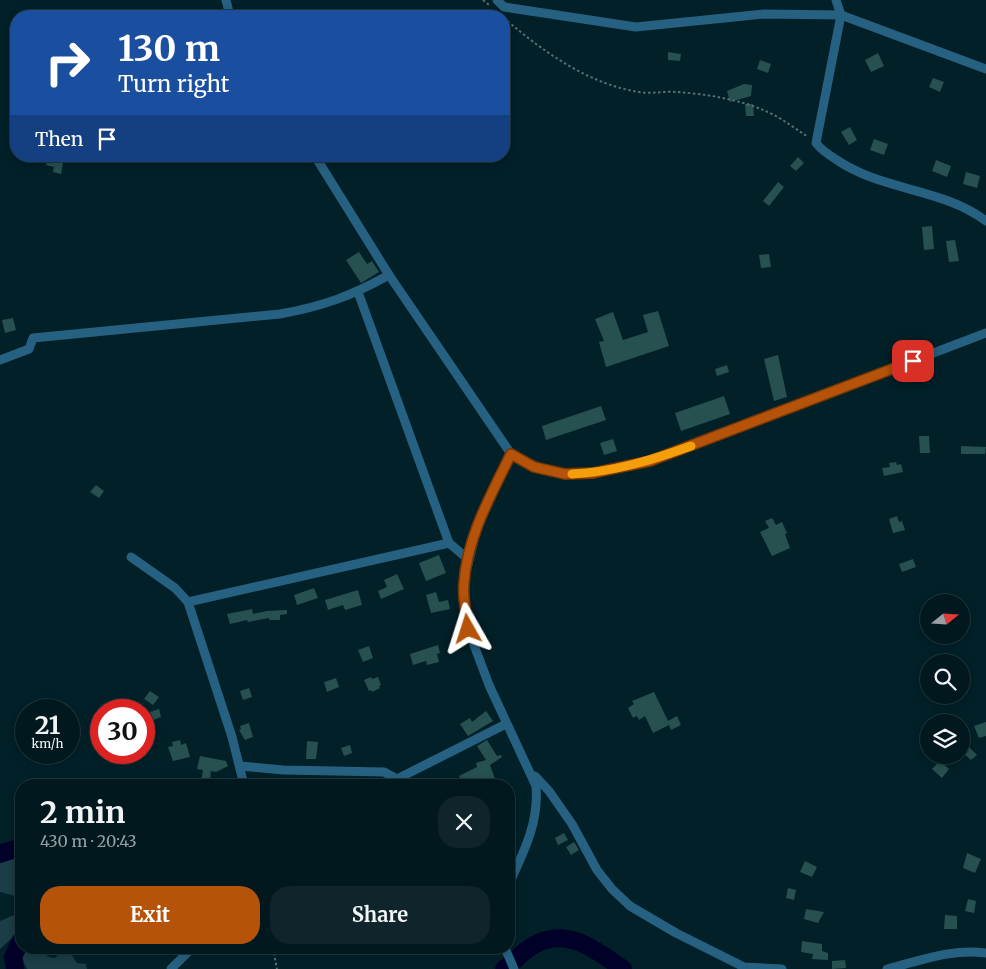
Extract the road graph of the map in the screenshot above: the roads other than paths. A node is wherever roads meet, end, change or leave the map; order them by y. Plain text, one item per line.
1 (498, 0) edge
2 (836, 0) edge
3 (841, 15) junction
4 (986, 69) edge
5 (319, 162) edge
6 (986, 222) edge
7 (389, 275) junction
8 (358, 292) junction
9 (986, 333) edge
10 (0, 360) edge
11 (511, 454) junction
12 (449, 543) junction
13 (131, 557) dead end
14 (468, 559) junction
15 (188, 602) junction
16 (506, 724) junction
17 (241, 766) junction
18 (532, 773) junction
19 (243, 779) edge
20 (515, 871) edge
21 (986, 953) edge
22 (186, 954) edge
23 (508, 954) edge
24 (744, 968) edge
25 (171, 969) edge
26 (514, 969) edge
27 (782, 969) edge
28 (887, 969) edge

1 - 3 street
2 - 3 street
3 - 4 street
3 - 6 street
5 - 7 street
7 - 8 street
7 - 11 street
8 - 10 street
8 - 12 street
9 - 11 street
11 - 14 street
12 - 14 street
12 - 15 street
13 - 15 street
14 - 16 street
15 - 17 street
16 - 17 street
16 - 18 street
17 - 19 street
18 - 20 street
18 - 24 street
21 - 28 street
22 - 25 street
23 - 26 street
24 - 27 street

